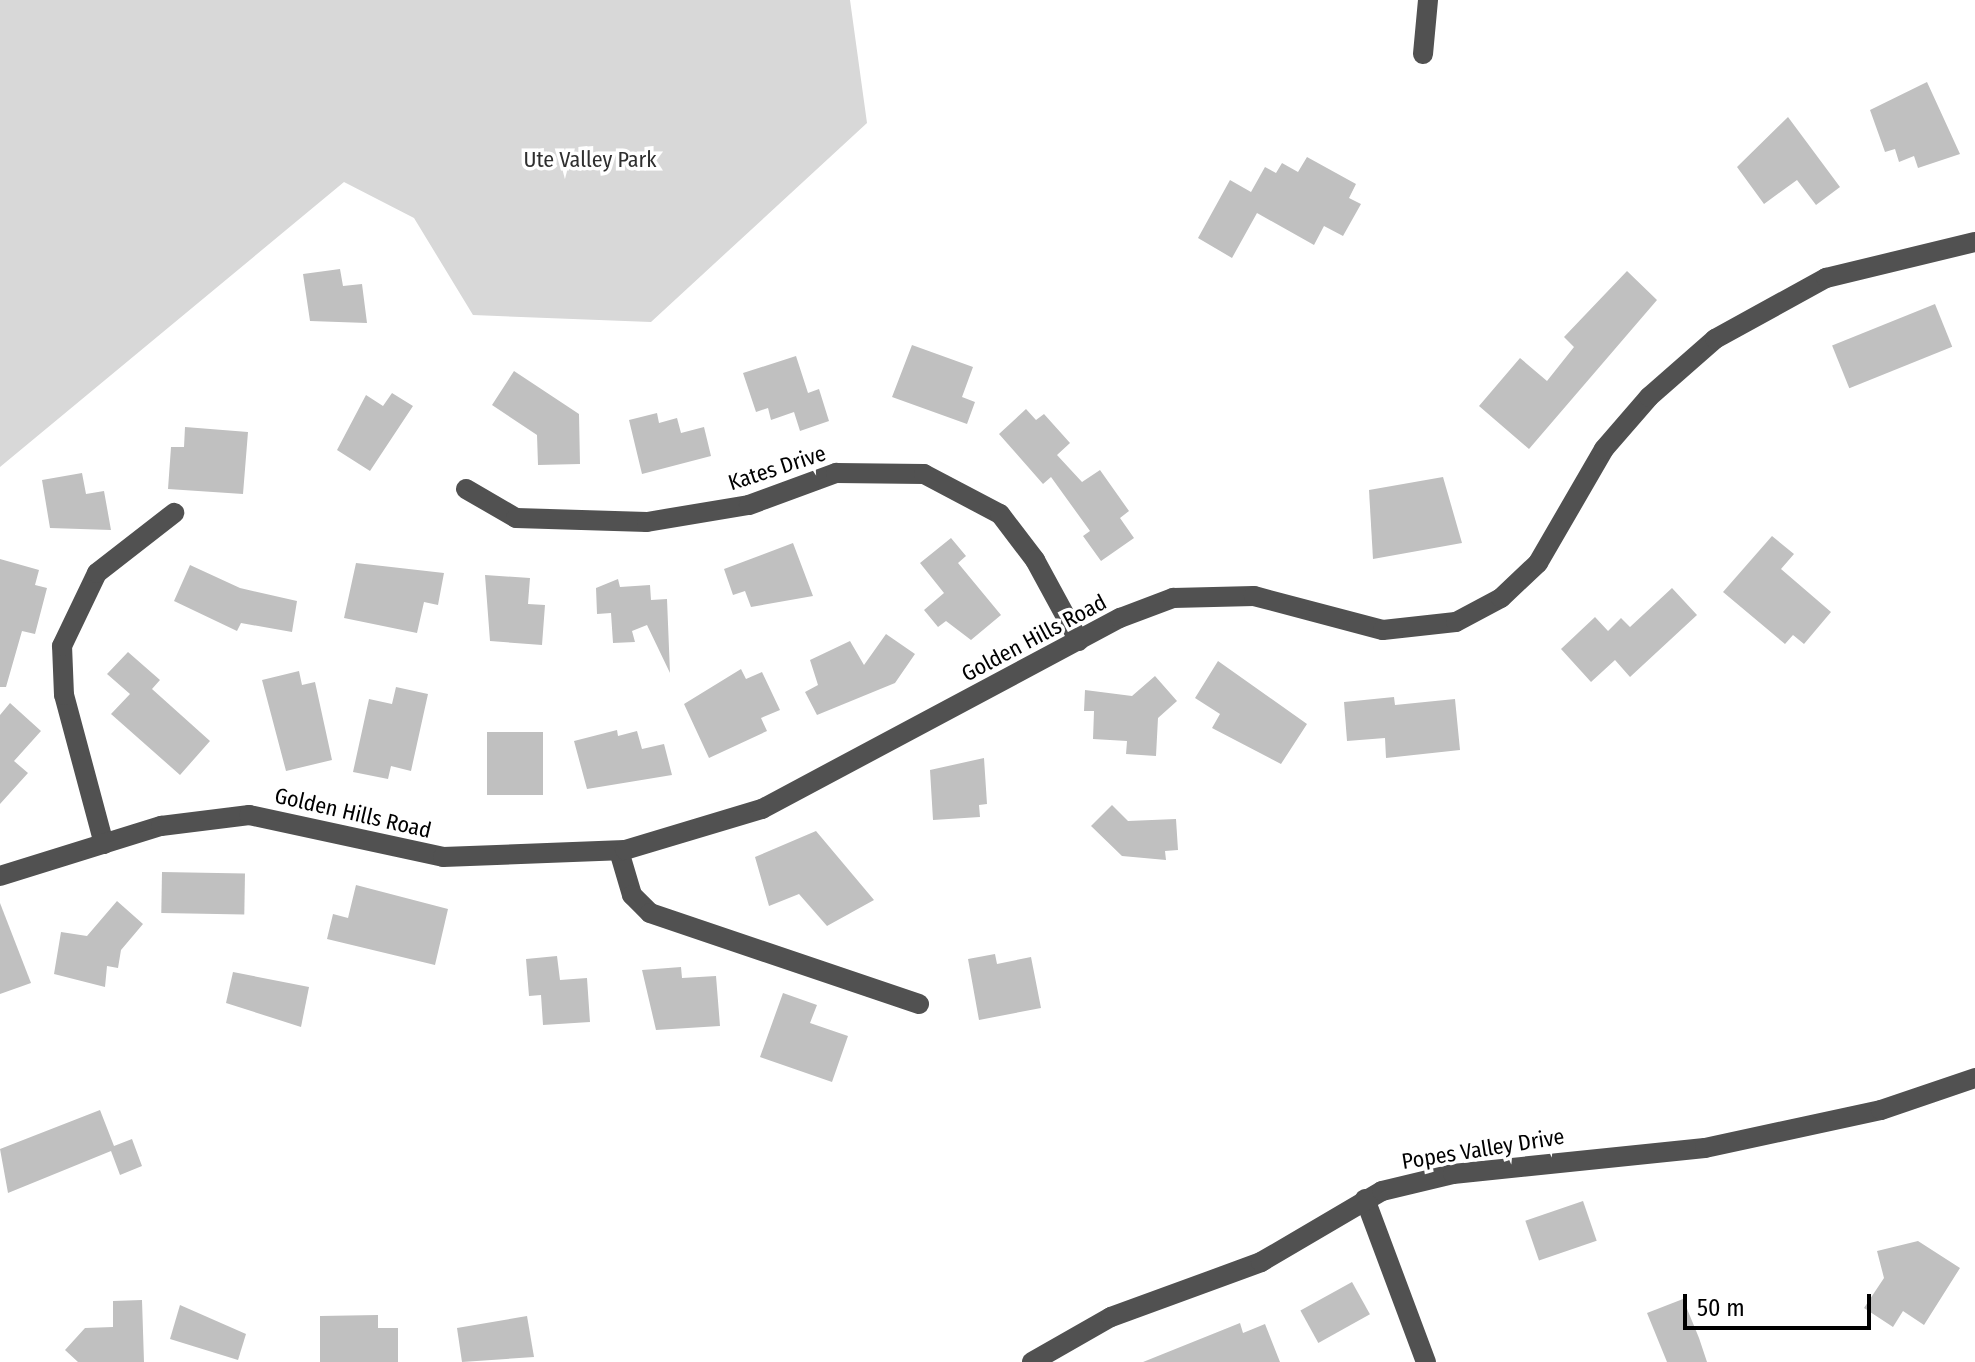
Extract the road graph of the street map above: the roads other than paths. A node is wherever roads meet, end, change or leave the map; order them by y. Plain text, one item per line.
1 (1428, 0) edge
2 (1423, 54) dead end
3 (1975, 242) edge
4 (466, 489) dead end
5 (174, 513) dead end
6 (1079, 641) junction
7 (104, 844) junction
8 (619, 851) junction
9 (0, 876) edge
10 (919, 1004) dead end
11 (1975, 1078) edge
12 (1365, 1199) junction
13 (1032, 1362) edge
14 (1426, 1362) edge

1 - 2 street
3 - 6 street, Golden Hills Road
4 - 6 street, Kates Drive
5 - 7 street
6 - 8 street, Golden Hills Road
7 - 8 street, Golden Hills Road
7 - 9 street, Golden Hills Road
8 - 10 street
11 - 12 street, Popes Valley Drive
12 - 13 street, Popes Valley Drive
12 - 14 street

